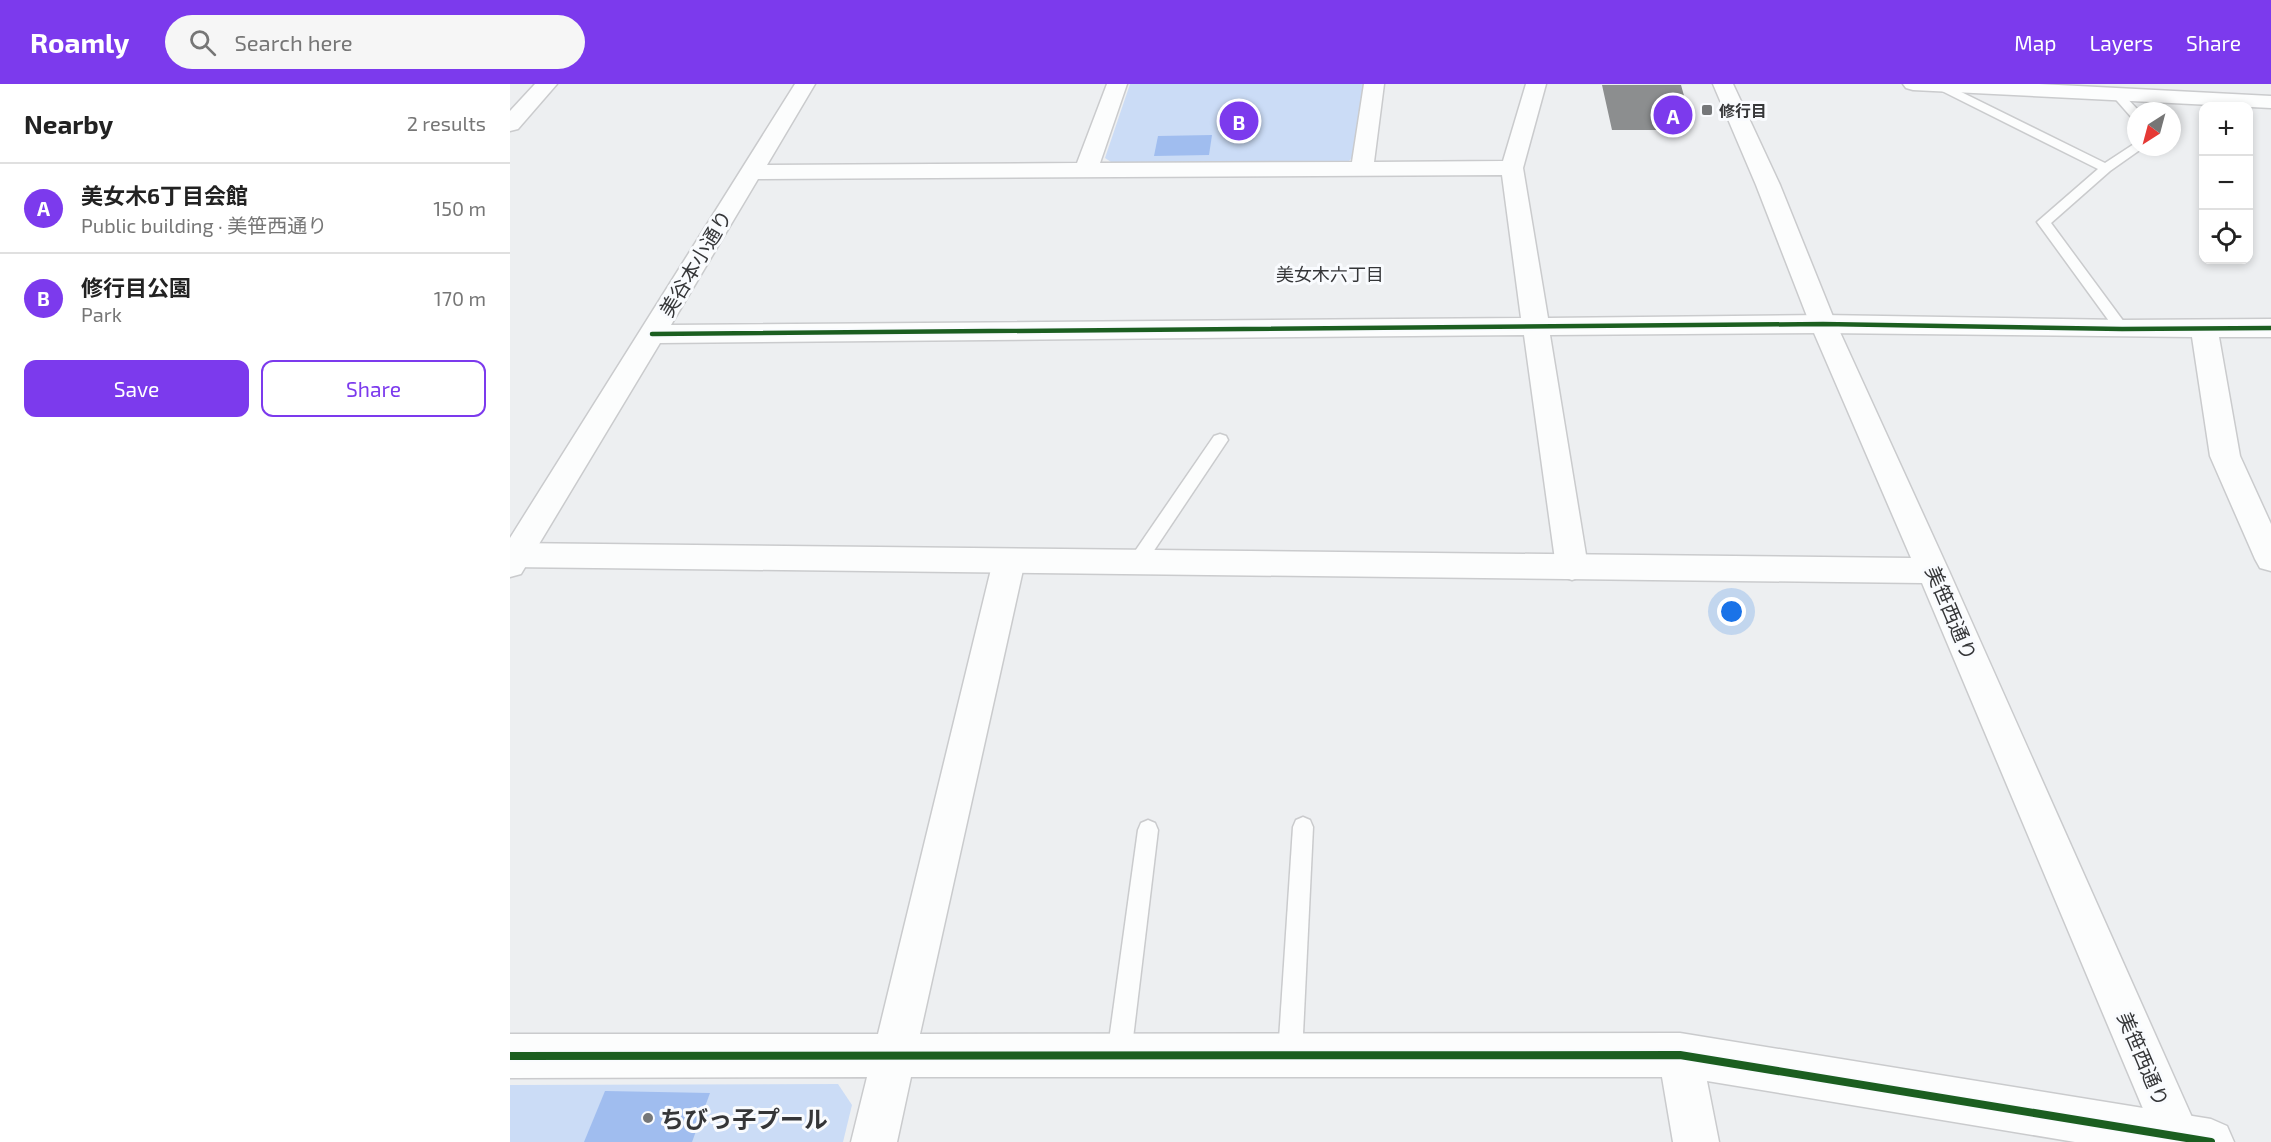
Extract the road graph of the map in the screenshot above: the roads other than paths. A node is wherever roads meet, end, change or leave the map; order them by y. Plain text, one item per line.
1 (524, 84) edge
2 (547, 84) edge
3 (805, 84) edge
4 (1117, 84) edge
5 (1374, 84) edge
6 (1536, 84) edge
7 (1723, 84) edge
8 (1913, 84) edge
9 (1938, 85) edge
10 (2117, 94) junction
11 (510, 99) edge
12 (2271, 102) edge
13 (2127, 105) edge
14 (510, 124) edge
15 (2127, 154) edge
16 (1512, 168) junction
17 (2106, 168) junction
18 (1362, 169) junction
19 (1086, 170) junction
20 (751, 172) junction
21 (1823, 324) junction
22 (1536, 327) junction
23 (2271, 328) edge
24 (2122, 329) junction
25 (2204, 329) junction
26 (652, 334) junction
27 (1220, 440) dead end
28 (512, 559) edge
29 (2271, 559) edge
30 (1009, 561) junction
31 (1137, 562) junction
32 (1572, 567) junction
33 (1933, 571) junction
34 (1303, 827) dead end
35 (1148, 830) dead end
36 (1119, 1055) junction
37 (1290, 1055) junction
38 (1680, 1055) junction
39 (510, 1056) edge
40 (894, 1056) junction
41 (2190, 1140) edge
42 (874, 1142) edge
43 (1696, 1142) edge

1 - 11 main road
2 - 14 main road
3 - 20 main road, 美谷本小通り
4 - 19 main road
5 - 18 main road
6 - 16 main road
7 - 21 main road, 美笹西通り
8 - 9 main road
9 - 10 main road
9 - 17 lane
10 - 12 main road
10 - 13 lane
15 - 17 lane
16 - 18 main road
16 - 22 main road
17 - 24 lane
18 - 19 main road
19 - 20 main road
20 - 26 main road, 美谷本小通り
21 - 22 main road
21 - 24 main road
21 - 33 main road, 美笹西通り
22 - 26 main road
22 - 32 main road
23 - 25 main road
24 - 25 main road
25 - 29 main road
26 - 28 main road, 美谷本小通り
27 - 31 lane
28 - 30 main road
30 - 31 main road
30 - 40 main road
31 - 32 main road
32 - 33 main road
33 - 41 main road, 美笹西通り
34 - 37 lane
35 - 36 lane
36 - 37 main road
36 - 40 main road
37 - 38 main road
38 - 41 main road
38 - 43 main road
39 - 40 main road
40 - 42 main road

